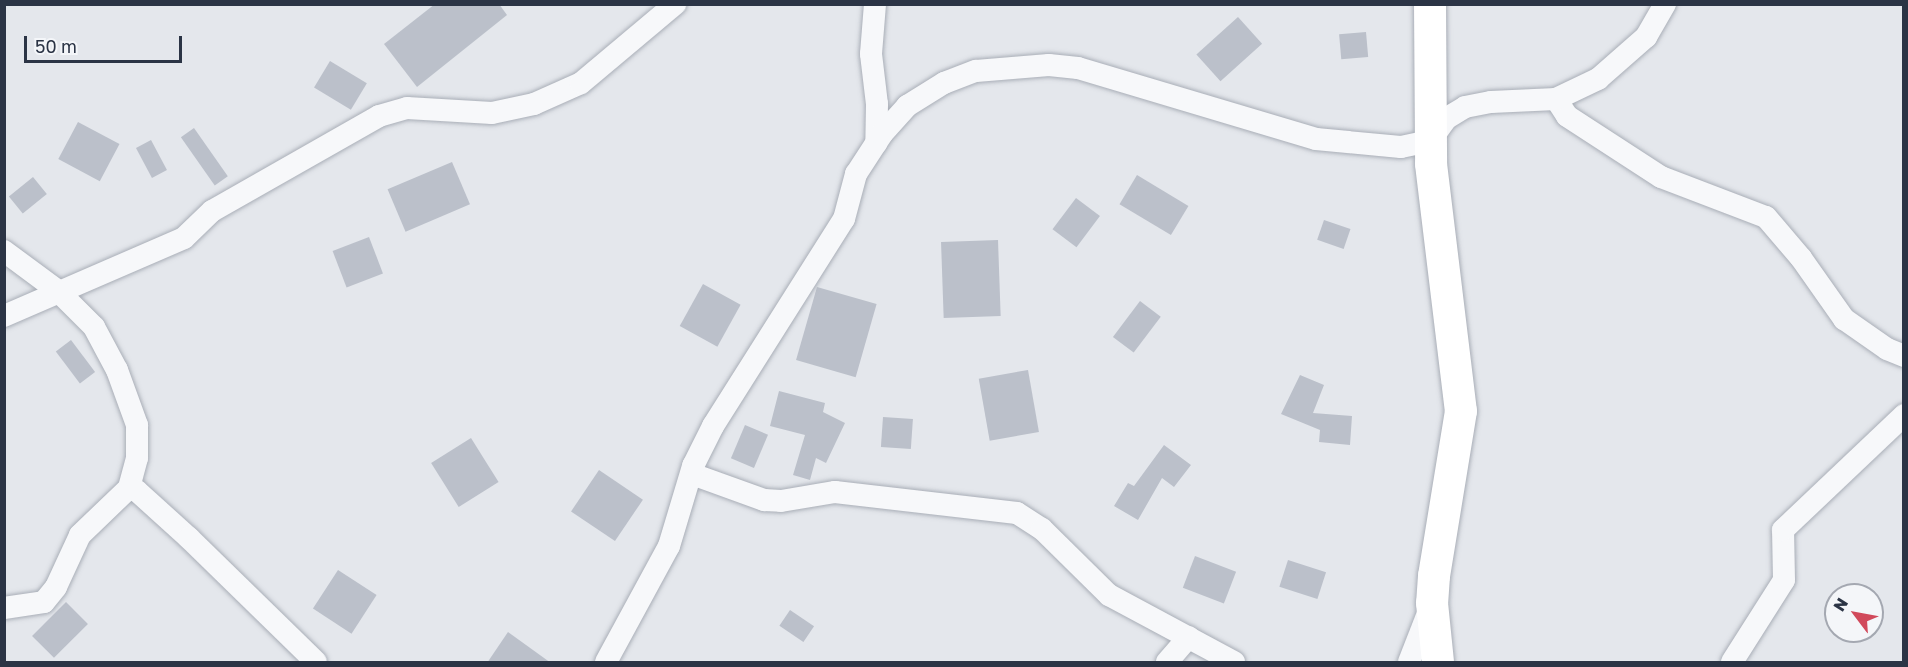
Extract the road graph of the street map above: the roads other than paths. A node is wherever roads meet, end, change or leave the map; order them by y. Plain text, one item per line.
1 (675, 4) edge
2 (875, 4) edge
3 (1430, 4) edge
4 (1665, 4) edge
5 (1556, 99) junction
6 (1430, 141) junction
7 (876, 143) junction
8 (4, 251) edge
9 (58, 291) junction
10 (4, 316) edge
11 (1904, 356) edge
12 (1904, 415) edge
13 (692, 474) junction
14 (129, 488) junction
15 (1432, 603) junction
16 (4, 608) edge
17 (1189, 637) junction
18 (316, 663) edge
19 (606, 663) edge
20 (1167, 663) edge
21 (1234, 663) edge
22 (1409, 663) edge
23 (1438, 663) edge
24 (1732, 663) edge

1 - 9 street
2 - 7 street
3 - 6 street
4 - 5 street
5 - 6 street
5 - 11 street
6 - 7 street
6 - 15 street
7 - 13 street
8 - 9 street
9 - 10 street
9 - 14 street
12 - 24 street
13 - 17 street
13 - 19 street
14 - 16 street
14 - 18 street
15 - 22 street
15 - 23 street
17 - 20 street
17 - 21 street

